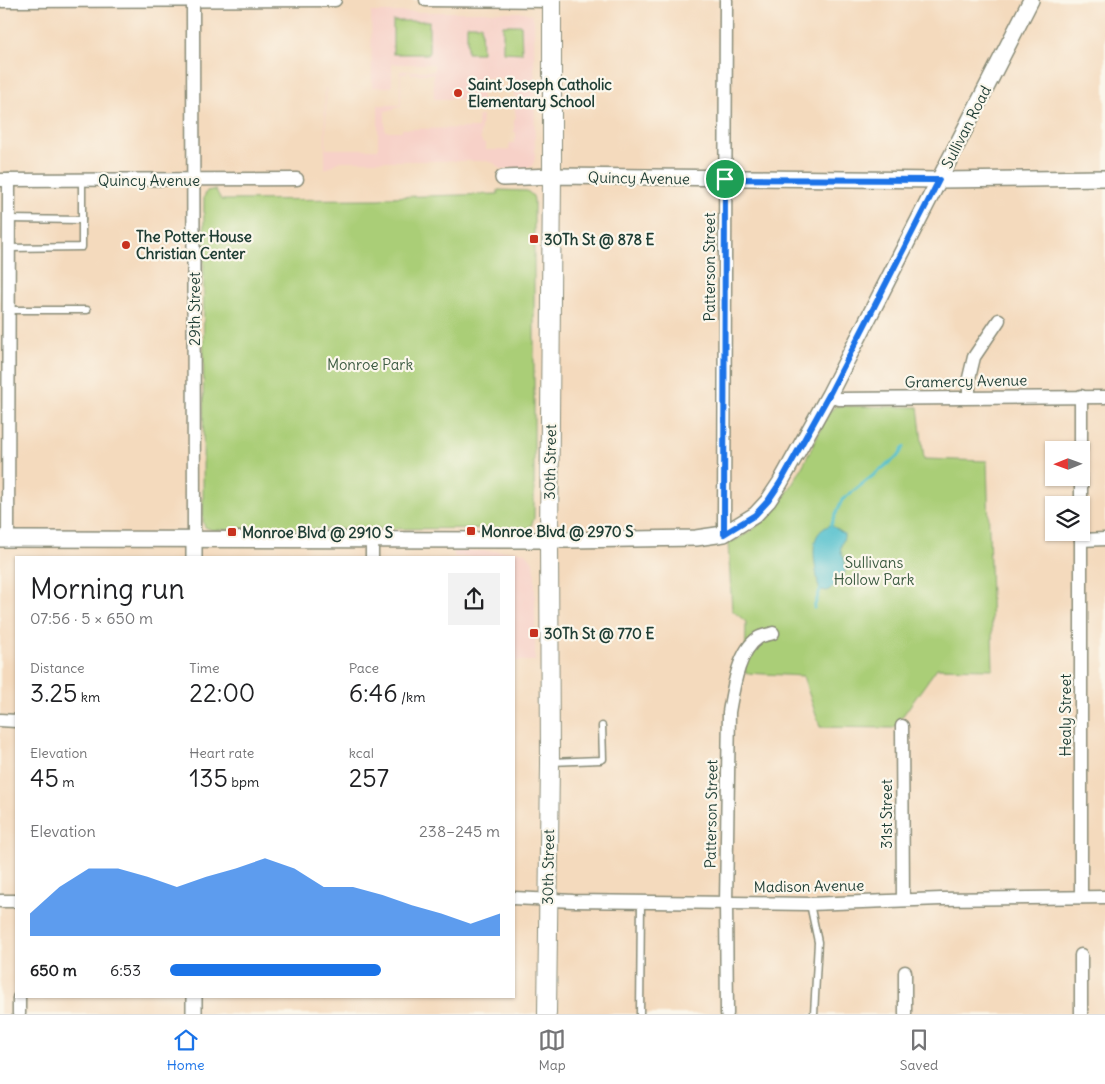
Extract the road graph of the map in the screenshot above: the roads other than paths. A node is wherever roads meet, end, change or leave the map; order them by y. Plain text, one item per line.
1 (335, 0) edge
2 (426, 0) edge
3 (552, 0) edge
4 (726, 0) edge
5 (1031, 0) edge
6 (0, 1) edge
7 (193, 1) edge
8 (552, 176) junction
9 (503, 178) dead end
10 (1105, 178) edge
11 (297, 179) dead end
12 (725, 179) junction
13 (4, 180) edge
14 (82, 180) junction
15 (194, 180) junction
16 (939, 180) junction
17 (9, 219) junction
18 (82, 220) junction
19 (8, 248) junction
20 (9, 310) junction
21 (87, 310) dead end
22 (999, 320) dead end
23 (829, 395) junction
24 (1081, 396) junction
25 (969, 397) junction
26 (1105, 397) edge
27 (1081, 441) edge
28 (724, 534) junction
29 (1090, 537) edge
30 (4, 539) edge
31 (194, 539) junction
32 (1105, 539) edge
33 (372, 540) junction
34 (549, 540) junction
35 (1081, 541) edge
36 (194, 556) edge
37 (372, 556) edge
38 (773, 633) dead end
39 (0, 720) edge
40 (15, 720) edge
41 (602, 726) dead end
42 (902, 726) dead end
43 (550, 762) junction
44 (1081, 897) junction
45 (1105, 897) edge
46 (515, 898) edge
47 (548, 899) junction
48 (0, 900) edge
49 (903, 900) junction
50 (15, 901) edge
51 (641, 901) junction
52 (726, 903) junction
53 (810, 904) junction
54 (1081, 955) dead end
55 (905, 972) dead end
56 (19, 998) edge
57 (194, 998) edge
58 (19, 1014) edge
59 (194, 1014) edge
60 (547, 1014) edge
61 (640, 1014) edge
62 (726, 1014) edge
63 (814, 1014) edge
64 (905, 1014) edge
65 (1081, 1014) edge

1 - 7 street
2 - 3 street
3 - 8 main road, 30th Street
4 - 12 street, Patterson Street
5 - 16 street, Sullivan Road
6 - 7 street
7 - 15 street, 29th Street
8 - 9 street, Quincy Avenue
8 - 12 street, Quincy Avenue
8 - 34 main road, 30th Street
10 - 16 street, Quincy Avenue
11 - 15 street, Quincy Avenue
12 - 16 street, Quincy Avenue
12 - 28 street, Patterson Street
13 - 14 street, Quincy Avenue
13 - 17 street
14 - 15 street, Quincy Avenue
14 - 18 lane
15 - 31 street, 29th Street
16 - 23 street, Sullivan Road
17 - 18 lane
17 - 19 street
18 - 19 lane
19 - 20 street
20 - 21 lane
20 - 30 street
22 - 25 street
23 - 25 street, Gramercy Avenue
23 - 28 street, Sullivan Road
24 - 25 street, Gramercy Avenue
24 - 26 street, Gramercy Avenue
24 - 27 street
28 - 34 street
29 - 32 street
30 - 31 street
31 - 33 street
31 - 36 street, 29th Street
33 - 34 street
33 - 37 street
34 - 43 main road, 30th Street
35 - 44 street, Healy Street
38 - 52 street, Patterson Street
39 - 40 street
41 - 43 lane
42 - 49 street, 31st Street
43 - 47 main road, 30th Street
44 - 45 street, Madison Avenue
44 - 49 street, Madison Avenue
46 - 47 street, Madison Avenue
47 - 51 street, Madison Avenue
47 - 60 main road, 30th Street
48 - 50 street
49 - 53 street, Madison Avenue
51 - 52 street, Madison Avenue
51 - 61 lane
52 - 53 street, Madison Avenue
52 - 62 street, Patterson Street
53 - 63 lane
54 - 65 street
55 - 64 street
56 - 58 street
57 - 59 street

